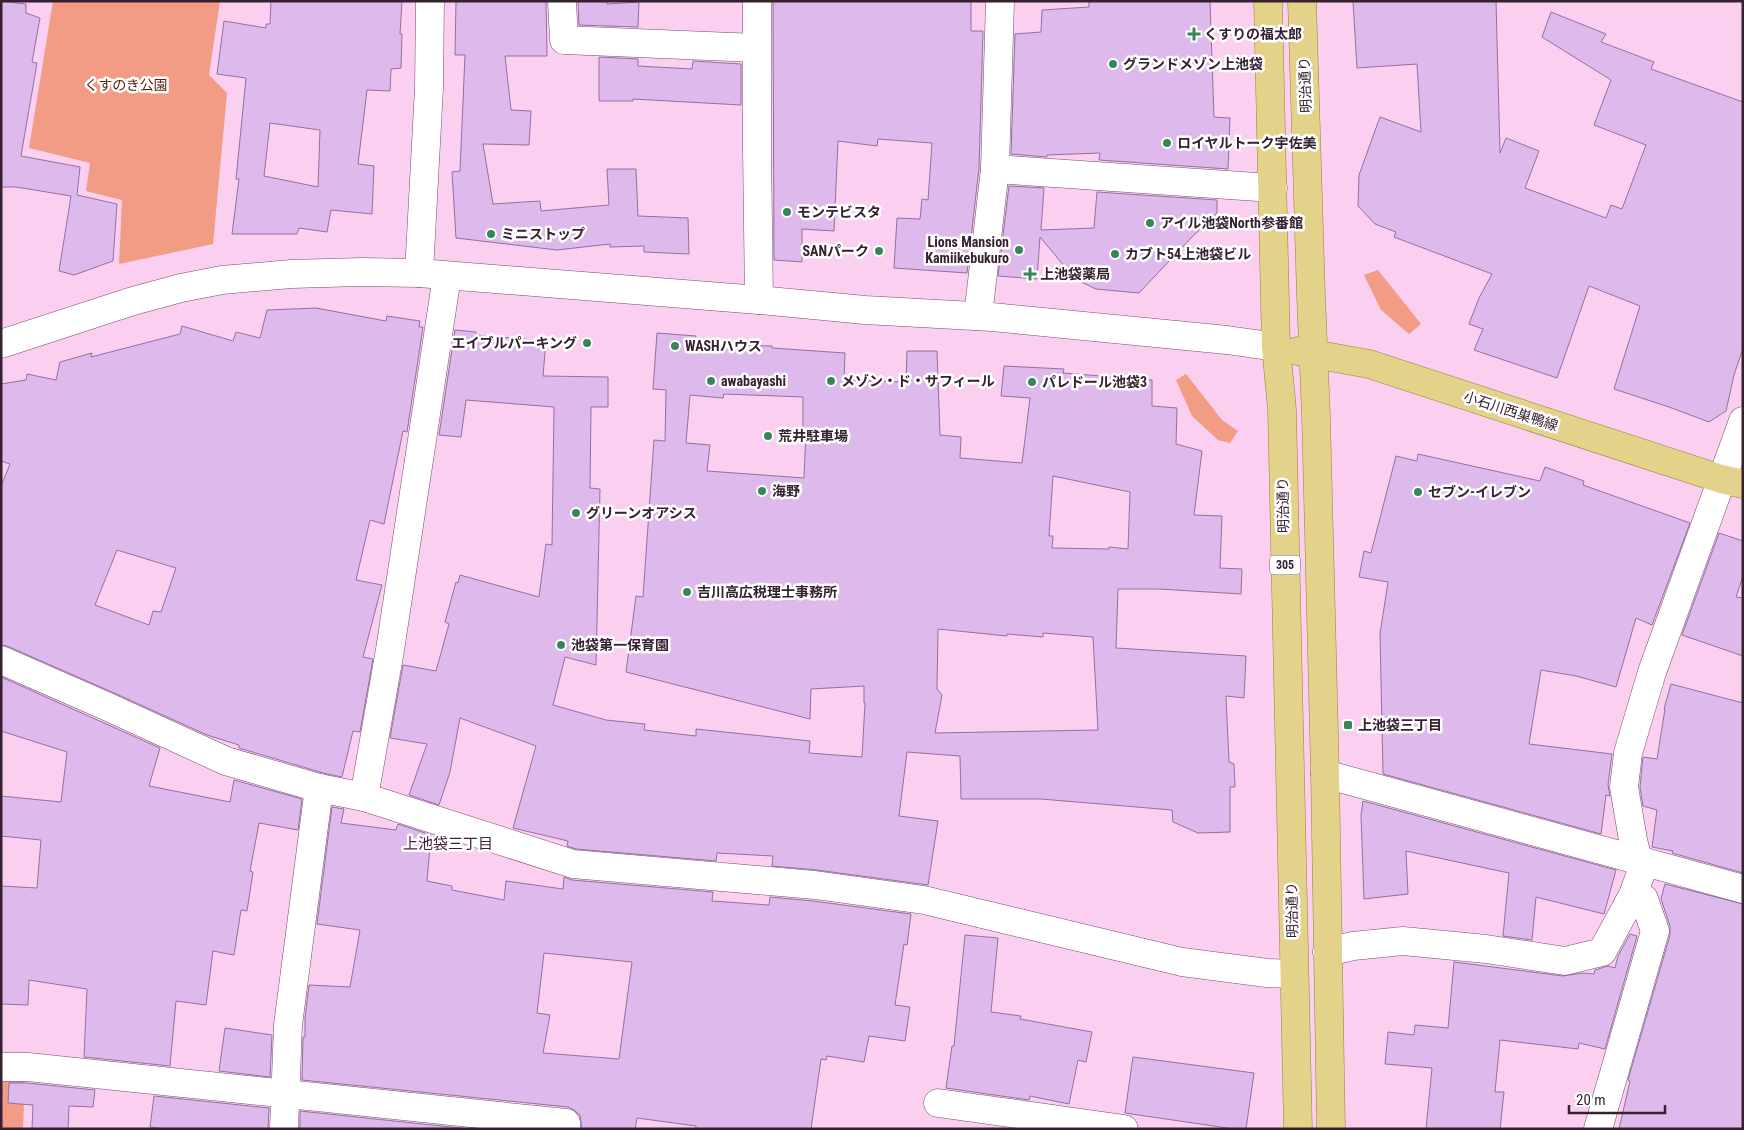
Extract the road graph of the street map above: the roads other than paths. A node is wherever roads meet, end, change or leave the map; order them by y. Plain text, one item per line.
1 (430, 1) edge
2 (562, 1) edge
3 (758, 1) edge
4 (1000, 1) edge
5 (1268, 1) edge
6 (1302, 1) edge
7 (756, 48) junction
8 (995, 169) junction
9 (1273, 188) junction
10 (419, 273) junction
11 (447, 276) junction
12 (759, 300) junction
13 (978, 316) junction
14 (1, 344) edge
15 (1276, 346) junction
16 (1313, 354) junction
17 (1743, 421) edge
18 (1732, 482) edge
19 (1, 660) edge
20 (1326, 774) junction
21 (319, 788) junction
22 (364, 798) junction
23 (1638, 859) junction
24 (1743, 889) edge
25 (1633, 894) junction
26 (1327, 952) junction
27 (1293, 974) junction
28 (1, 1067) edge
29 (285, 1093) junction
30 (938, 1103) dead end
31 (284, 1129) edge
32 (566, 1129) edge
33 (1124, 1129) edge
34 (1298, 1129) edge
35 (1331, 1129) edge
36 (1598, 1129) edge

1 - 10 street
2 - 7 street
3 - 7 street
4 - 8 street
5 - 9 main road, 明治通り / 305
6 - 16 main road, 明治通り / 305
7 - 12 street
8 - 9 street
8 - 13 street
9 - 15 main road, 明治通り / 305
10 - 11 street
10 - 14 street
11 - 12 street
11 - 22 street
12 - 13 street
13 - 15 street
15 - 16 main road, 小石川西巣鴨線
15 - 27 main road, 明治通り / 305
16 - 18 main road, 小石川西巣鴨線
16 - 20 main road, 明治通り / 305
17 - 18 street
18 - 23 street
19 - 21 street
20 - 23 street
20 - 26 main road, 明治通り / 305
21 - 22 street
21 - 29 street
22 - 27 street
23 - 24 street
23 - 25 street
25 - 26 street
25 - 36 street
26 - 35 main road, 明治通り / 305
27 - 34 main road, 明治通り / 305
28 - 29 street
29 - 31 street
29 - 32 street
30 - 33 street

